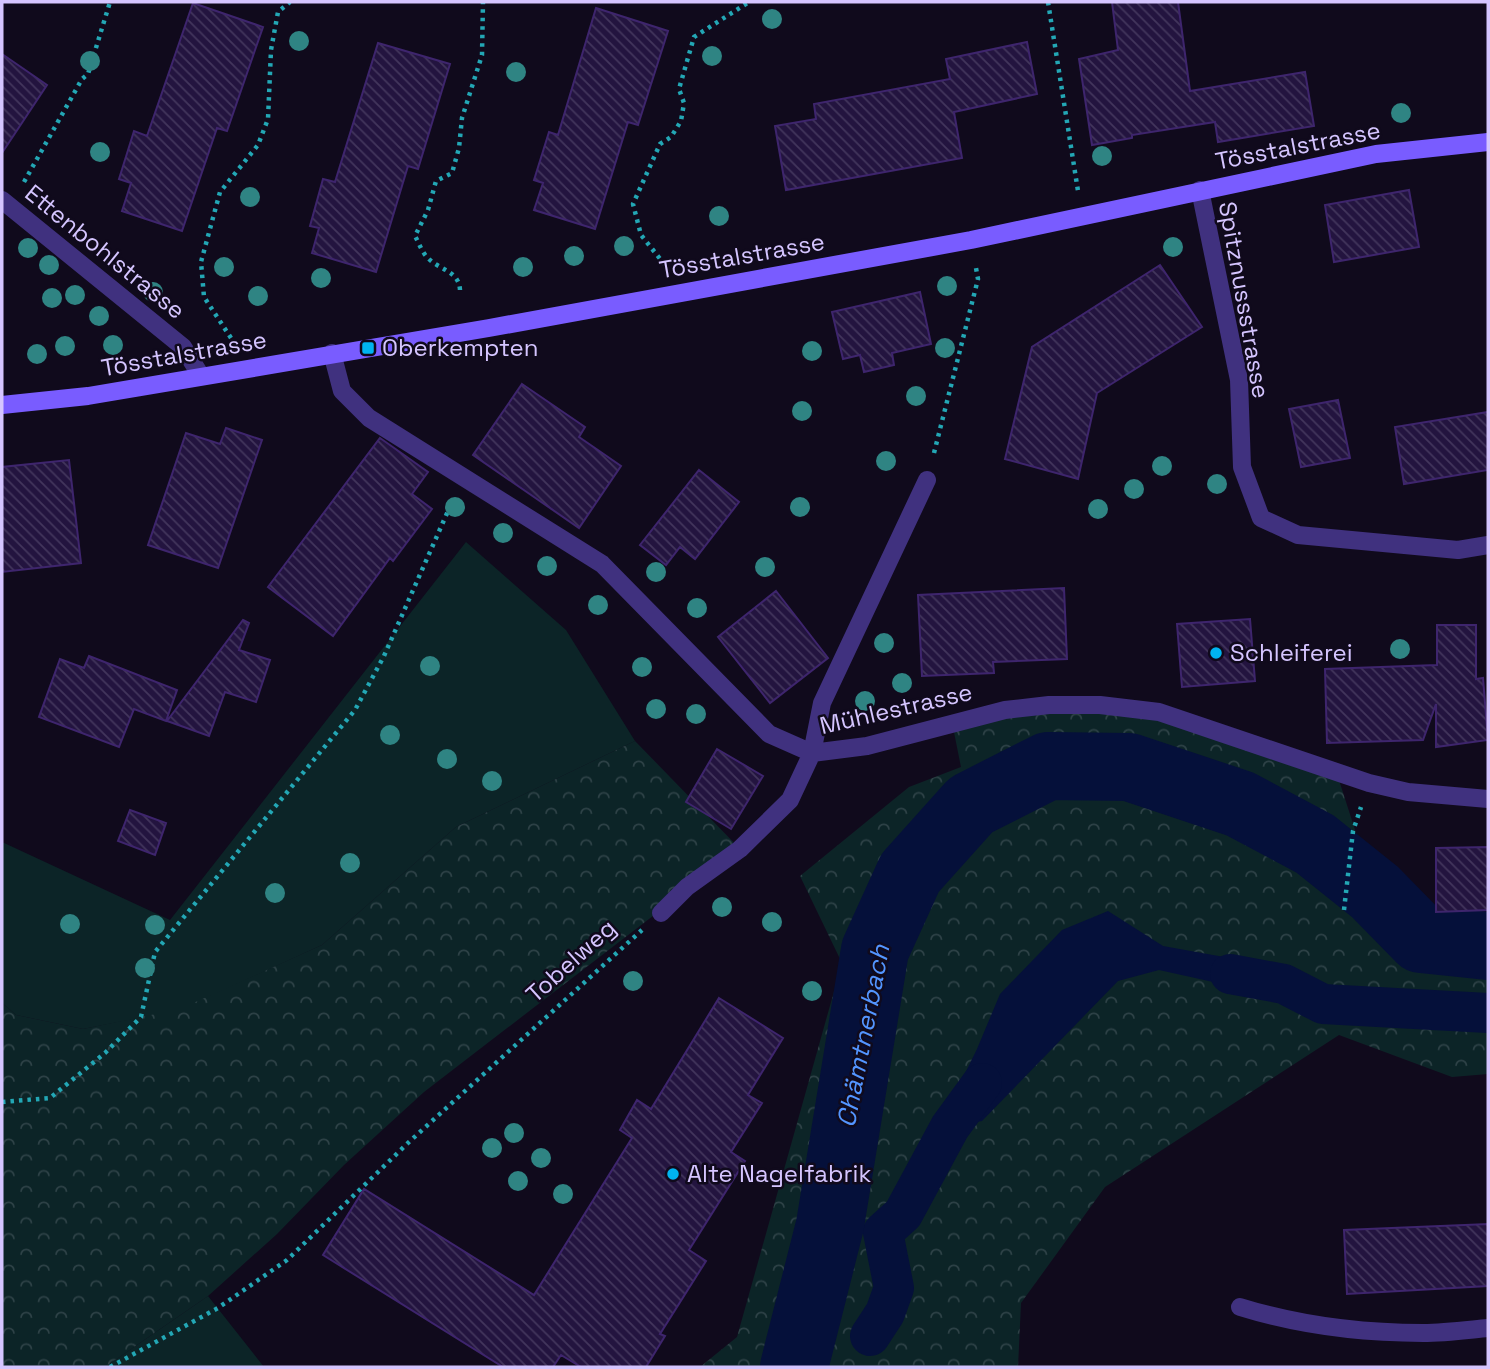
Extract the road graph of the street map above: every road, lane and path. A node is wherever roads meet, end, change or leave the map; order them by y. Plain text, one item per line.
1 (110, 2) edge
2 (290, 2) edge
3 (484, 2) edge
4 (749, 2) edge
5 (1048, 2) edge
6 (1488, 142) edge
7 (1200, 191) junction
8 (6, 204) edge
9 (1082, 215) junction
10 (971, 240) junction
11 (665, 265) dead end
12 (460, 290) dead end
13 (231, 338) dead end
14 (332, 353) junction
15 (201, 376) junction
16 (2, 405) edge
17 (443, 465) junction
18 (927, 480) joint
19 (1488, 545) edge
20 (811, 753) junction
21 (1488, 799) edge
22 (1353, 831) dead end
23 (1344, 910) dead end
24 (661, 913) joint
25 (2, 1102) edge
26 (1240, 1307) dead end
27 (1488, 1328) edge
28 (110, 1367) edge

1 - 8 path
2 - 13 path
3 - 12 path
4 - 11 path
5 - 9 path
6 - 7 main road, Tösstalstrasse
7 - 9 main road, Tösstalstrasse
7 - 19 street, Spitznussstrasse
8 - 15 street, Ettenbohlstrasse
9 - 10 main road, Tösstalstrasse
10 - 14 main road, Tösstalstrasse
10 - 18 path
14 - 15 main road, Tösstalstrasse
14 - 17 street, Mühlestrasse
15 - 16 main road, Tösstalstrasse
17 - 20 street, Mühlestrasse
17 - 25 path
18 - 20 street
20 - 21 street, Mühlestrasse
20 - 24 street
22 - 23 path
24 - 28 path, Tobelweg
26 - 27 street

